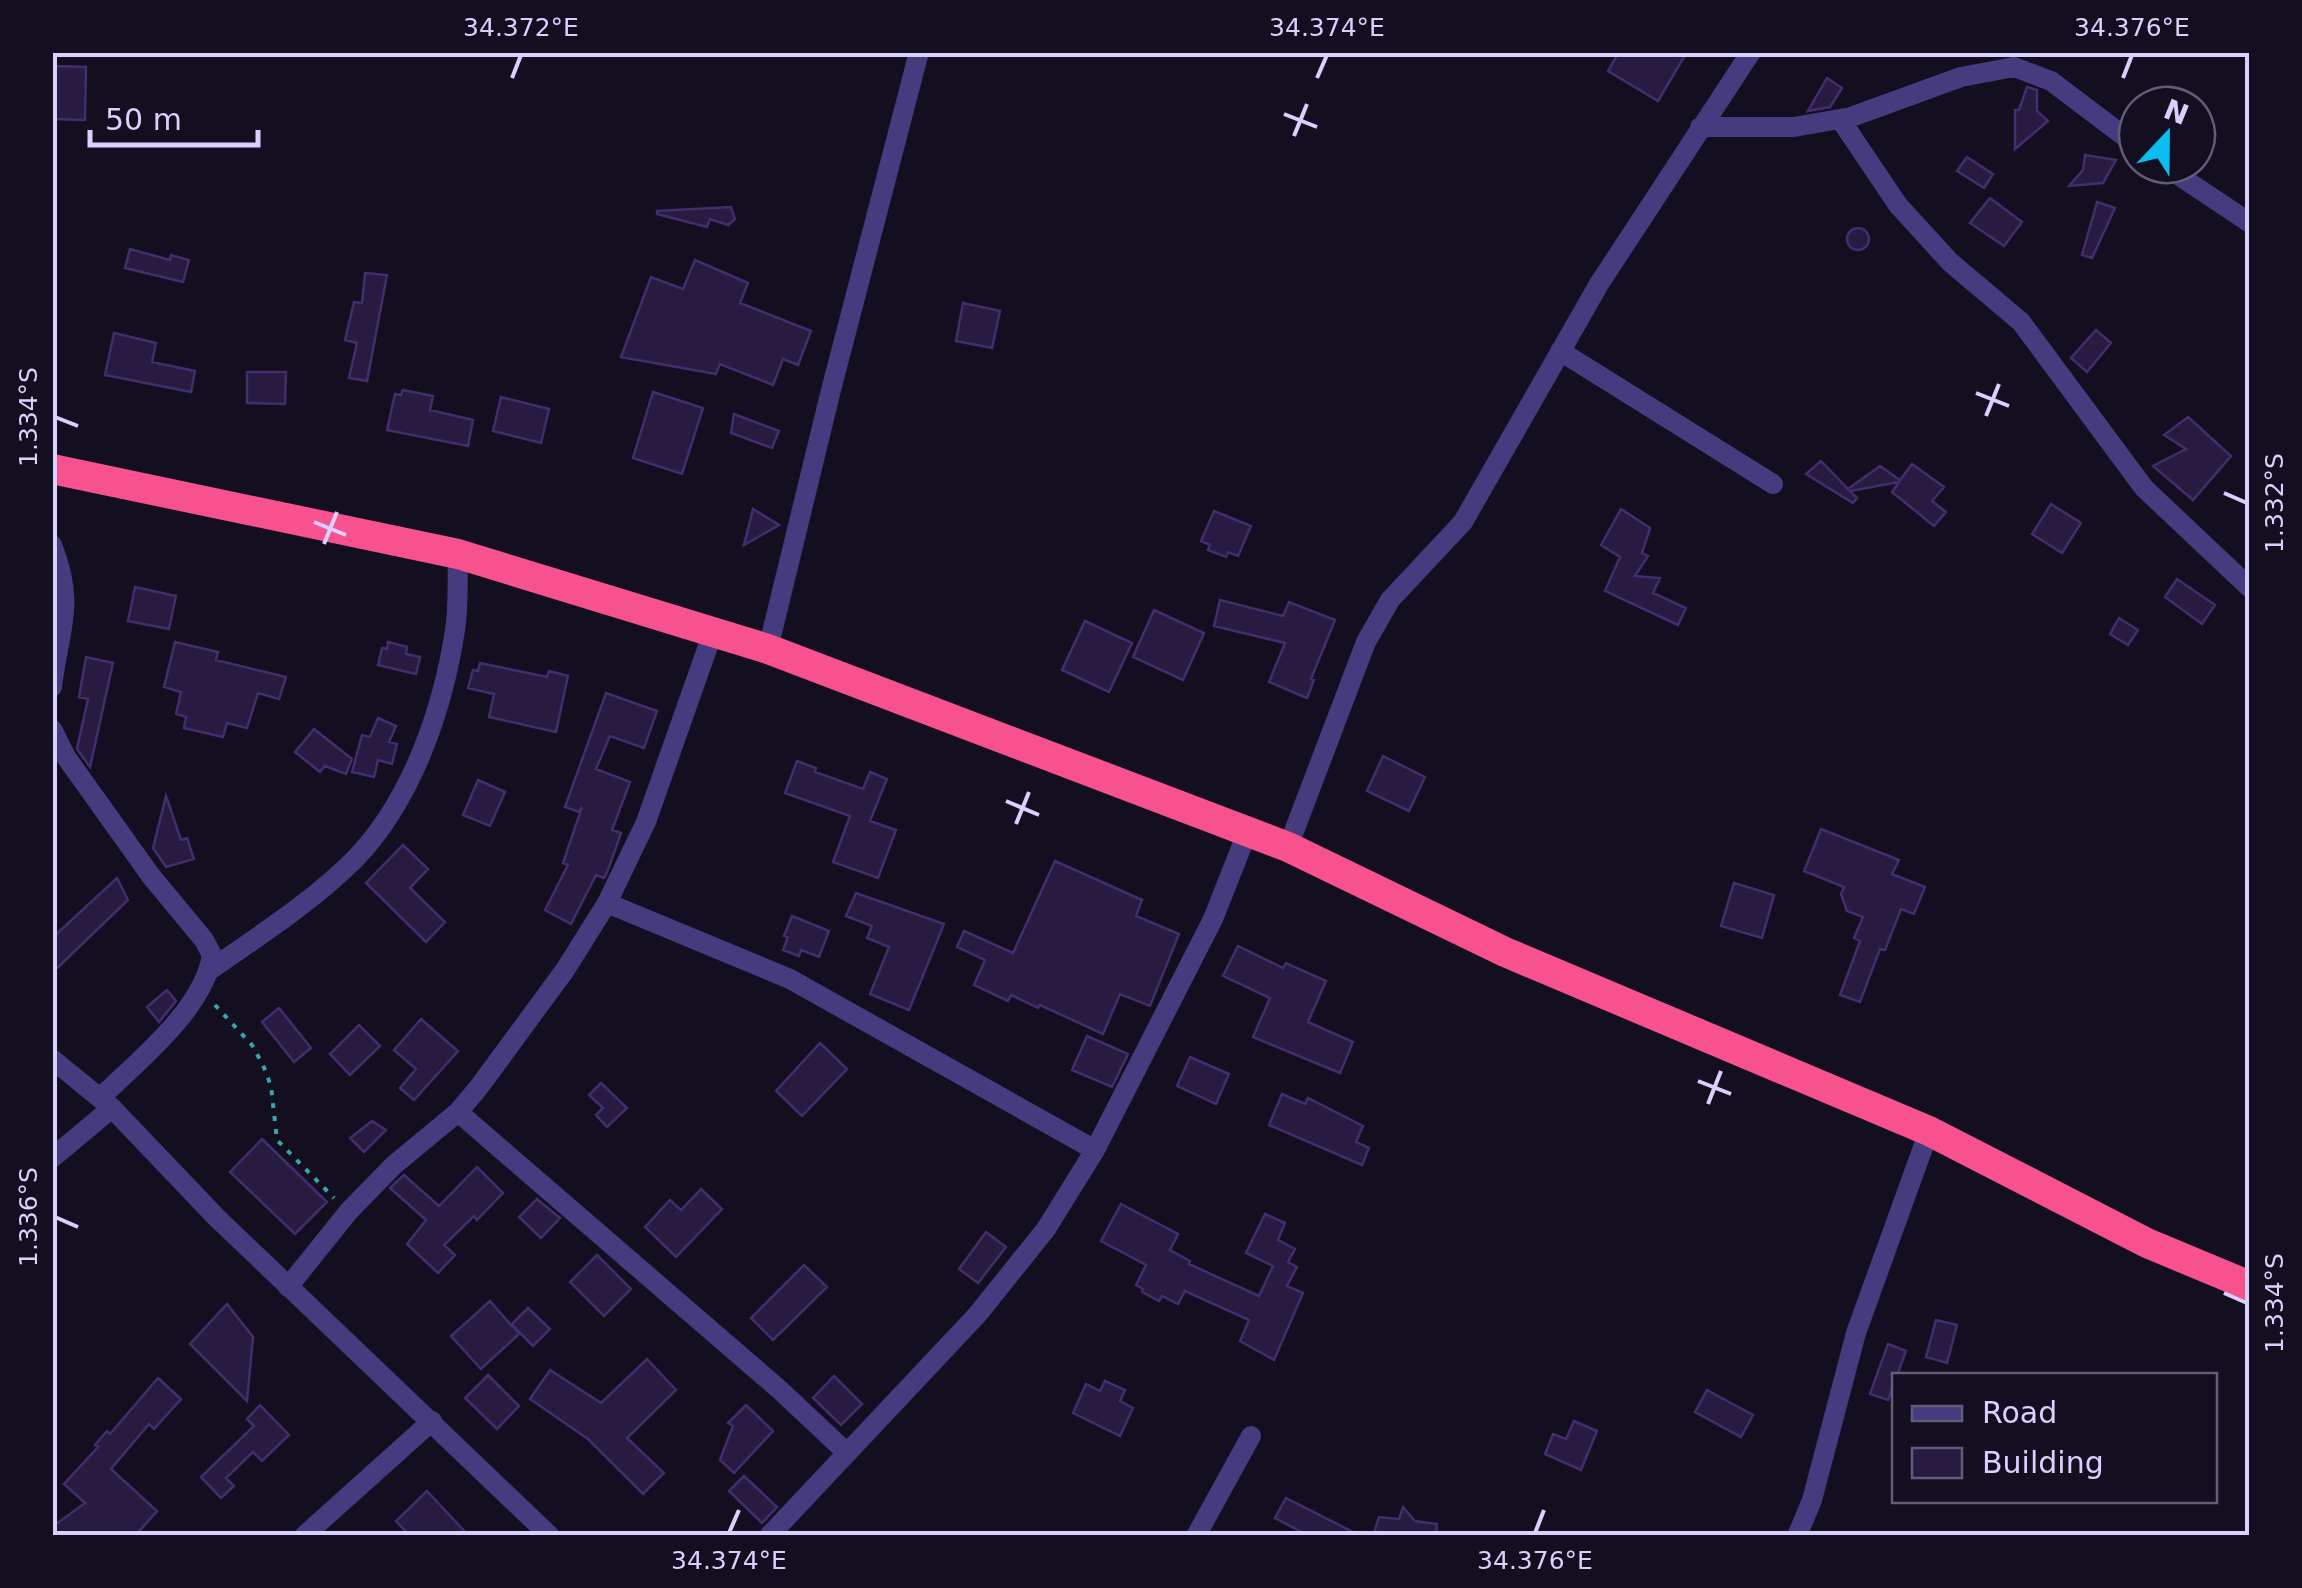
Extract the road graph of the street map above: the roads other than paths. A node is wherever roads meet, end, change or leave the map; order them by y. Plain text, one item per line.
1 (919, 52) edge
2 (1751, 52) edge
3 (1840, 119) junction
4 (1700, 127) junction
5 (2117, 131) edge
6 (2193, 185) edge
7 (2250, 223) edge
8 (1560, 351) junction
9 (52, 469) edge
10 (1773, 484) dead end
11 (52, 544) edge
12 (458, 554) junction
13 (2250, 588) edge
14 (713, 632) junction
15 (768, 649) junction
16 (52, 687) edge
17 (52, 728) edge
18 (1248, 833) junction
19 (1288, 848) junction
20 (607, 903) junction
21 (206, 980) junction
22 (52, 1058) edge
23 (106, 1103) junction
24 (458, 1112) junction
25 (1929, 1131) junction
26 (1095, 1150) junction
27 (52, 1158) edge
28 (2250, 1286) edge
29 (288, 1287) junction
30 (432, 1421) junction
31 (1250, 1436) dead end
32 (846, 1452) junction
33 (304, 1536) edge
34 (550, 1536) edge
35 (768, 1536) edge
36 (1196, 1536) edge
37 (1797, 1536) edge

1 - 15 street
2 - 4 street
3 - 4 street
3 - 5 street
3 - 13 street
4 - 8 street
6 - 7 street
8 - 10 street
8 - 19 street
9 - 12 highway
11 - 16 street
12 - 14 highway
12 - 21 street
14 - 15 highway
14 - 20 street
15 - 18 highway
17 - 21 street
18 - 19 highway
18 - 26 street
19 - 25 highway
20 - 24 street
20 - 26 street
21 - 23 street
22 - 23 street
23 - 27 street
23 - 29 street
24 - 29 street
24 - 32 street
25 - 28 highway
25 - 37 street
26 - 32 street
29 - 30 street
30 - 33 street
30 - 34 street
31 - 36 street
32 - 35 street

